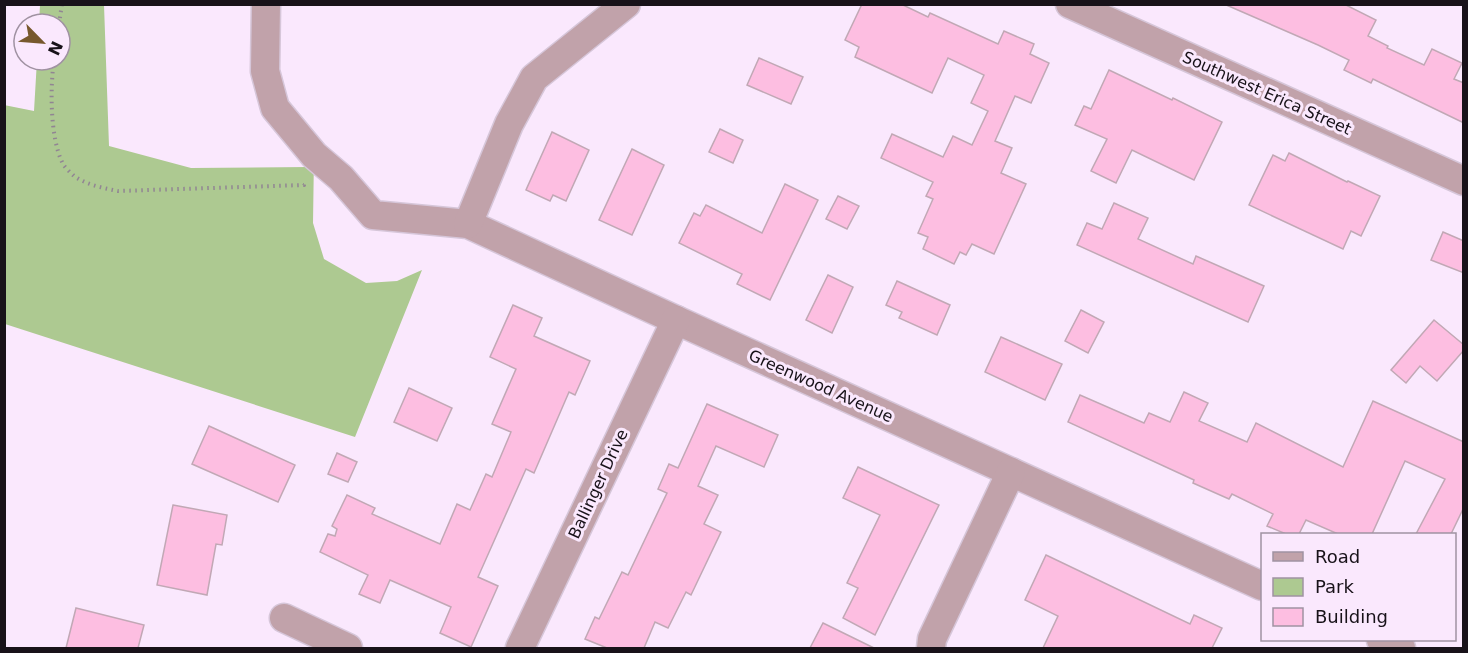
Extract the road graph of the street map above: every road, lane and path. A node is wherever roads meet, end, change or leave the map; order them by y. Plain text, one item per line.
1 (266, 4) edge
2 (626, 4) edge
3 (1070, 4) edge
4 (52, 72) edge
5 (314, 155) junction
6 (1464, 181) edge
7 (468, 224) junction
8 (676, 320) junction
9 (1011, 472) junction
10 (1261, 585) edge
11 (284, 618) dead end
12 (1385, 641) edge
13 (348, 648) edge
14 (520, 648) edge
15 (931, 648) edge
16 (1401, 648) edge

1 - 5 street
2 - 7 street
3 - 6 street, Southwest Erica Street
4 - 5 path
5 - 7 street, Greenwood Avenue
7 - 8 street, Greenwood Avenue
8 - 9 street, Greenwood Avenue
8 - 14 street, Ballinger Drive
9 - 10 street, Greenwood Avenue
9 - 15 street
11 - 13 street
12 - 16 street

